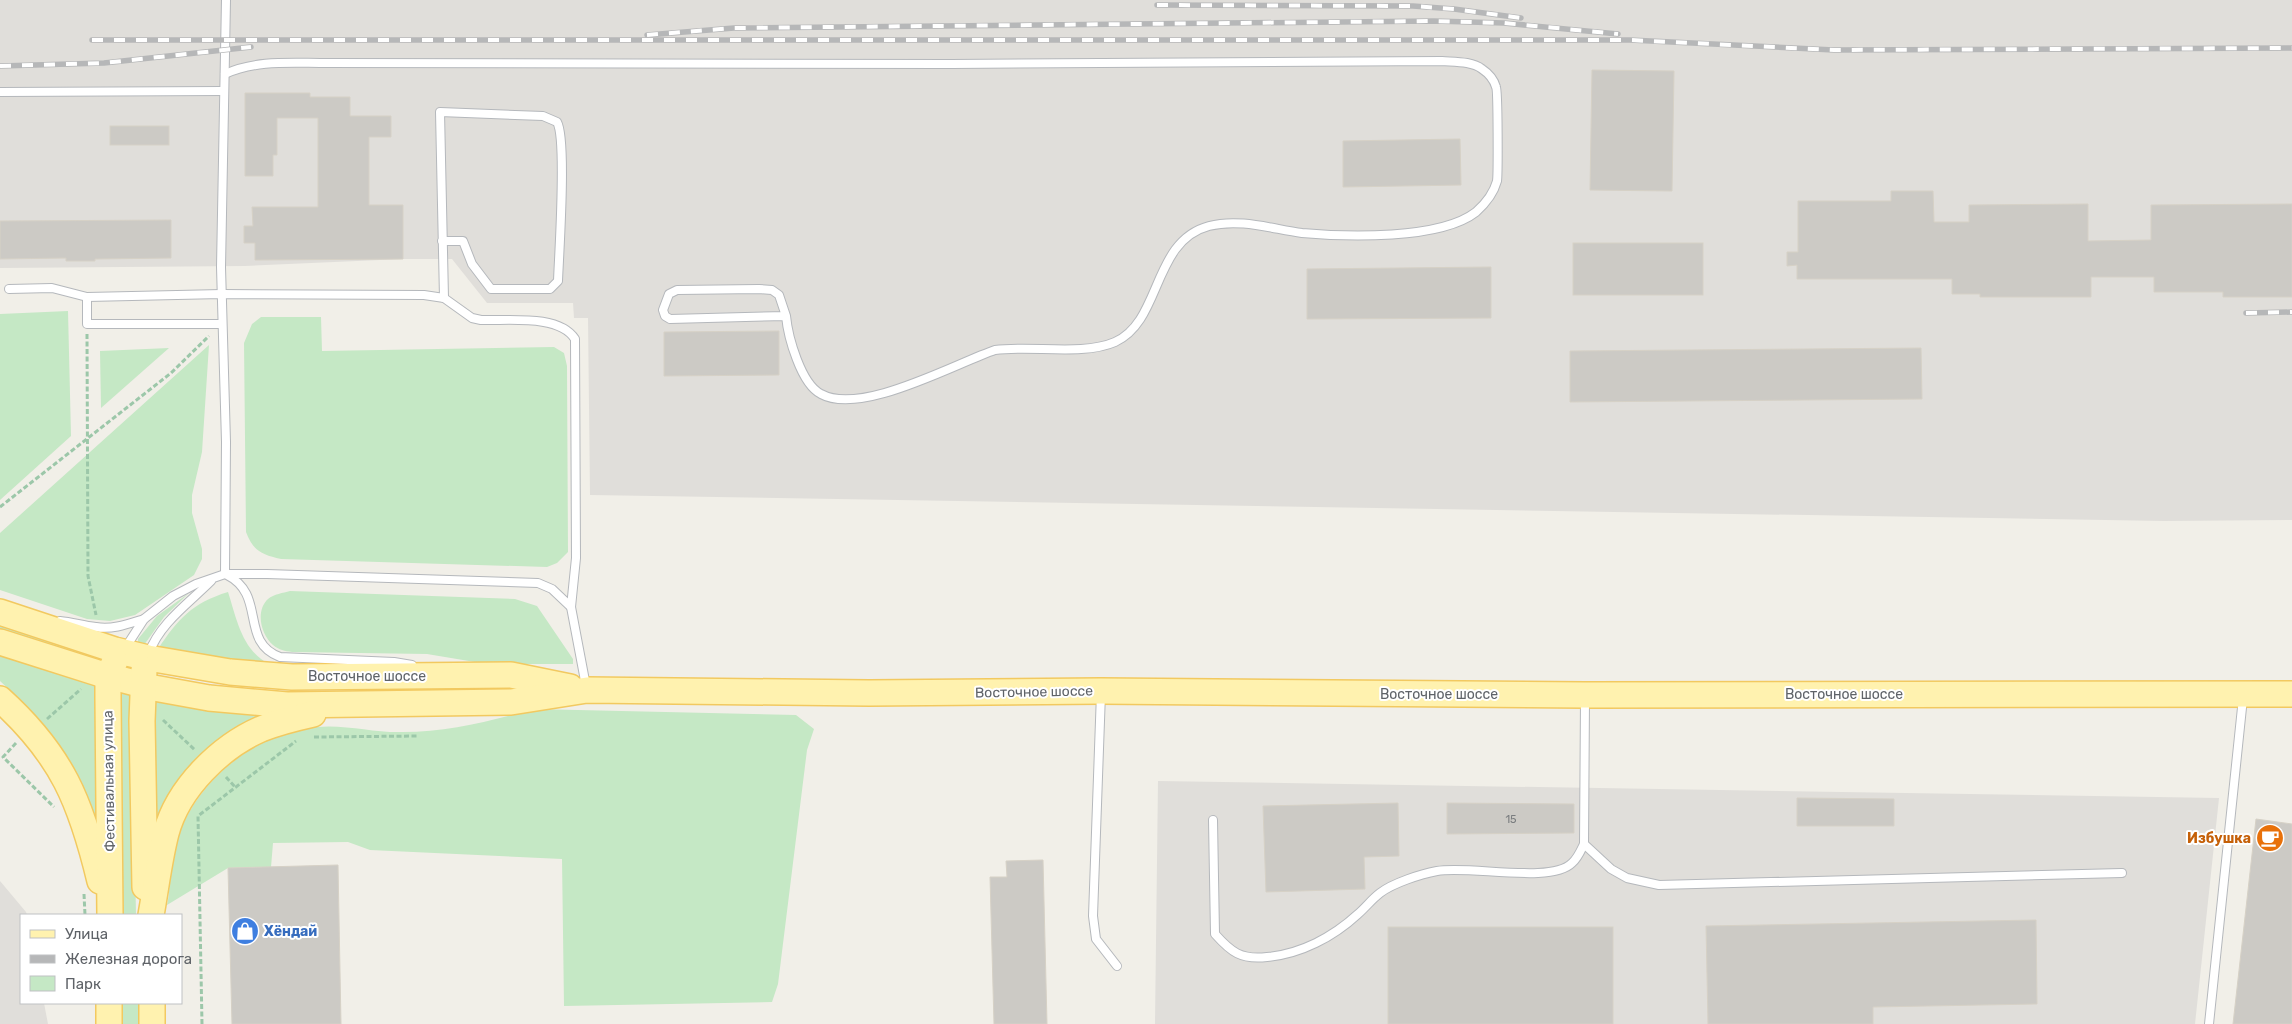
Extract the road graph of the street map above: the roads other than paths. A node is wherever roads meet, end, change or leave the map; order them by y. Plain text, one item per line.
1 (226, 0) edge
2 (224, 74) junction
3 (224, 90) junction
4 (0, 92) edge
5 (442, 241) junction
6 (9, 289) dead end
7 (222, 294) junction
8 (86, 297) junction
9 (444, 298) junction
10 (786, 316) junction
11 (222, 324) junction
12 (225, 574) junction
13 (212, 580) junction
14 (571, 607) junction
15 (0, 612) edge
16 (144, 620) junction
17 (40, 625) junction
18 (0, 642) edge
19 (123, 651) junction
20 (148, 658) junction
21 (96, 672) junction
22 (480, 676) junction
23 (142, 685) junction
24 (587, 690) junction
25 (1101, 691) junction
26 (1585, 694) junction
27 (2243, 694) junction
28 (2292, 694) edge
29 (0, 699) edge
30 (357, 704) junction
31 (1213, 820) dead end
32 (1584, 844) junction
33 (2122, 873) dead end
34 (106, 914) edge
35 (110, 914) edge
36 (150, 914) edge
37 (150, 914) edge
38 (1117, 966) dead end
39 (109, 1004) edge
40 (152, 1004) edge
41 (109, 1024) edge
42 (152, 1024) edge
43 (2209, 1024) edge

1 - 2 lane
2 - 3 lane
2 - 10 lane
3 - 4 lane
3 - 7 lane
5 - 5 lane
5 - 9 lane
6 - 8 lane
7 - 8 lane
7 - 9 lane
7 - 11 lane
8 - 11 lane
9 - 14 lane
10 - 10 lane
11 - 12 lane
12 - 13 lane
12 - 14 lane
12 - 22 lane
13 - 16 lane
13 - 20 lane
14 - 24 lane
15 - 17 main road, Восточное шоссе
16 - 17 lane
16 - 19 lane
17 - 19 main road, Восточное шоссе
18 - 21 main road
19 - 20 main road, Восточное шоссе
19 - 21 main road, Фестивальная улица
20 - 22 main road, Восточное шоссе
20 - 23 main road
21 - 23 main road
21 - 35 main road, Фестивальная улица
22 - 24 main road, Восточное шоссе
23 - 30 main road
23 - 36 main road
24 - 25 main road, Восточное шоссе
24 - 30 main road, Восточное шоссе
25 - 26 main road, Восточное шоссе
25 - 38 lane
26 - 27 main road, Восточное шоссе
26 - 32 lane
27 - 28 main road, Восточное шоссе
27 - 43 lane
29 - 34 main road
30 - 37 main road
31 - 32 lane
32 - 33 lane
39 - 41 main road
40 - 42 main road

